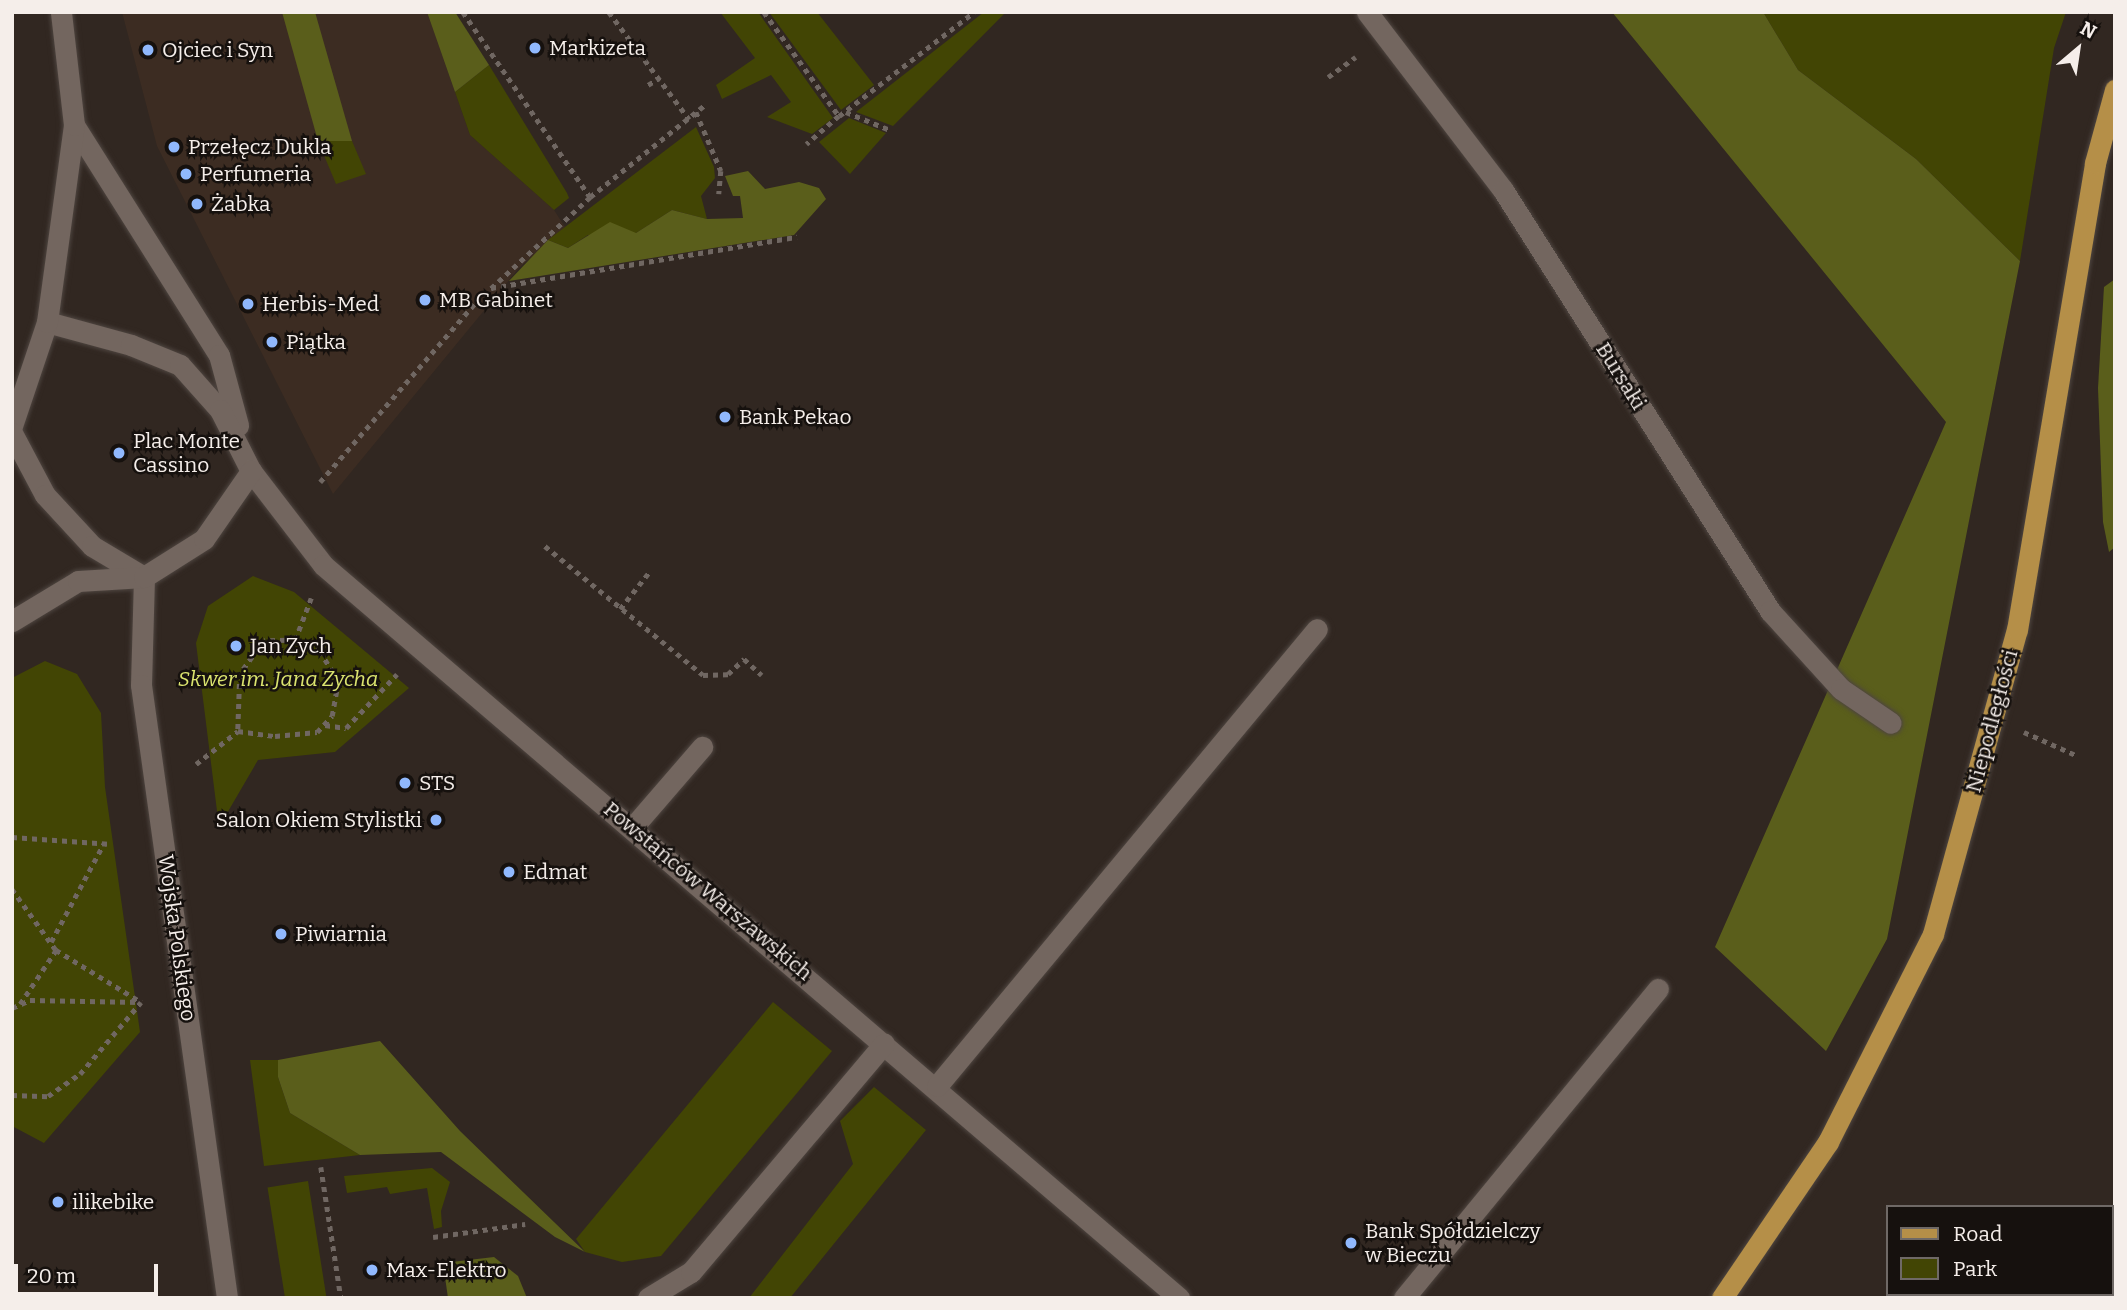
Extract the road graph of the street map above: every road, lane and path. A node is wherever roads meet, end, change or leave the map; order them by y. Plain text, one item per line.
1 (61, 12) edge
2 (463, 12) edge
3 (609, 12) edge
4 (764, 12) edge
5 (1367, 12) edge
6 (972, 13) edge
7 (659, 78) junction
8 (648, 85) dead end
9 (2115, 90) edge
10 (706, 104) dead end
11 (696, 112) junction
12 (846, 112) junction
13 (839, 116) junction
14 (689, 119) junction
15 (74, 125) junction
16 (890, 130) dead end
17 (807, 144) dead end
18 (719, 194) dead end
19 (590, 197) junction
20 (797, 237) dead end
21 (490, 289) junction
22 (47, 322) junction
23 (12, 426) edge
24 (12, 433) edge
25 (251, 471) junction
26 (320, 482) dead end
27 (545, 546) dead end
28 (650, 571) dead end
29 (144, 577) junction
30 (312, 595) dead end
31 (620, 609) junction
32 (12, 621) edge
33 (1317, 629) dead end
34 (295, 640) junction
35 (402, 669) dead end
36 (762, 675) dead end
37 (1891, 723) dead end
38 (324, 724) junction
39 (238, 732) junction
40 (2023, 732) dead end
41 (702, 747) dead end
42 (2078, 756) dead end
43 (196, 764) dead end
44 (633, 827) junction
45 (12, 837) edge
46 (104, 843) junction
47 (112, 844) dead end
48 (12, 890) edge
49 (51, 942) junction
50 (57, 950) junction
51 (1658, 989) dead end
52 (141, 1002) junction
53 (20, 1004) junction
54 (12, 1008) edge
55 (884, 1044) junction
56 (937, 1086) junction
57 (12, 1096) edge
58 (321, 1167) dead end
59 (525, 1224) dead end
60 (433, 1237) dead end
61 (227, 1298) edge
62 (341, 1298) edge
63 (648, 1298) edge
64 (1179, 1298) edge
65 (1404, 1298) edge
66 (1722, 1298) edge

1 - 15 street
2 - 19 path
3 - 7 path
4 - 13 path
5 - 37 street, Bursaki
6 - 12 path
7 - 8 path
7 - 14 path
9 - 66 main road, Niepodległości
10 - 11 path
11 - 14 path
11 - 18 path
12 - 13 path
12 - 16 path
13 - 17 path
14 - 19 path
15 - 22 street
15 - 25 street
19 - 21 path
20 - 21 path
21 - 26 path
22 - 23 street
22 - 25 street
24 - 29 street
25 - 29 street
25 - 44 street, Powstańców Warszawskich
27 - 31 path
28 - 31 path
29 - 32 street
29 - 61 street, Wojska Polskiego
30 - 34 path
31 - 36 path
33 - 56 street
34 - 38 path
34 - 39 path
35 - 38 path
38 - 39 path
39 - 43 path
40 - 42 path
41 - 44 street
44 - 55 street, Powstańców Warszawskich
45 - 46 path
46 - 47 path
46 - 49 path
48 - 49 path
49 - 50 path
50 - 52 path
50 - 53 path
51 - 65 street
52 - 53 path
52 - 57 path
53 - 54 path
55 - 56 street, Powstańców Warszawskich
55 - 63 street
56 - 64 street, Powstańców Warszawskich
58 - 62 path
59 - 60 path

